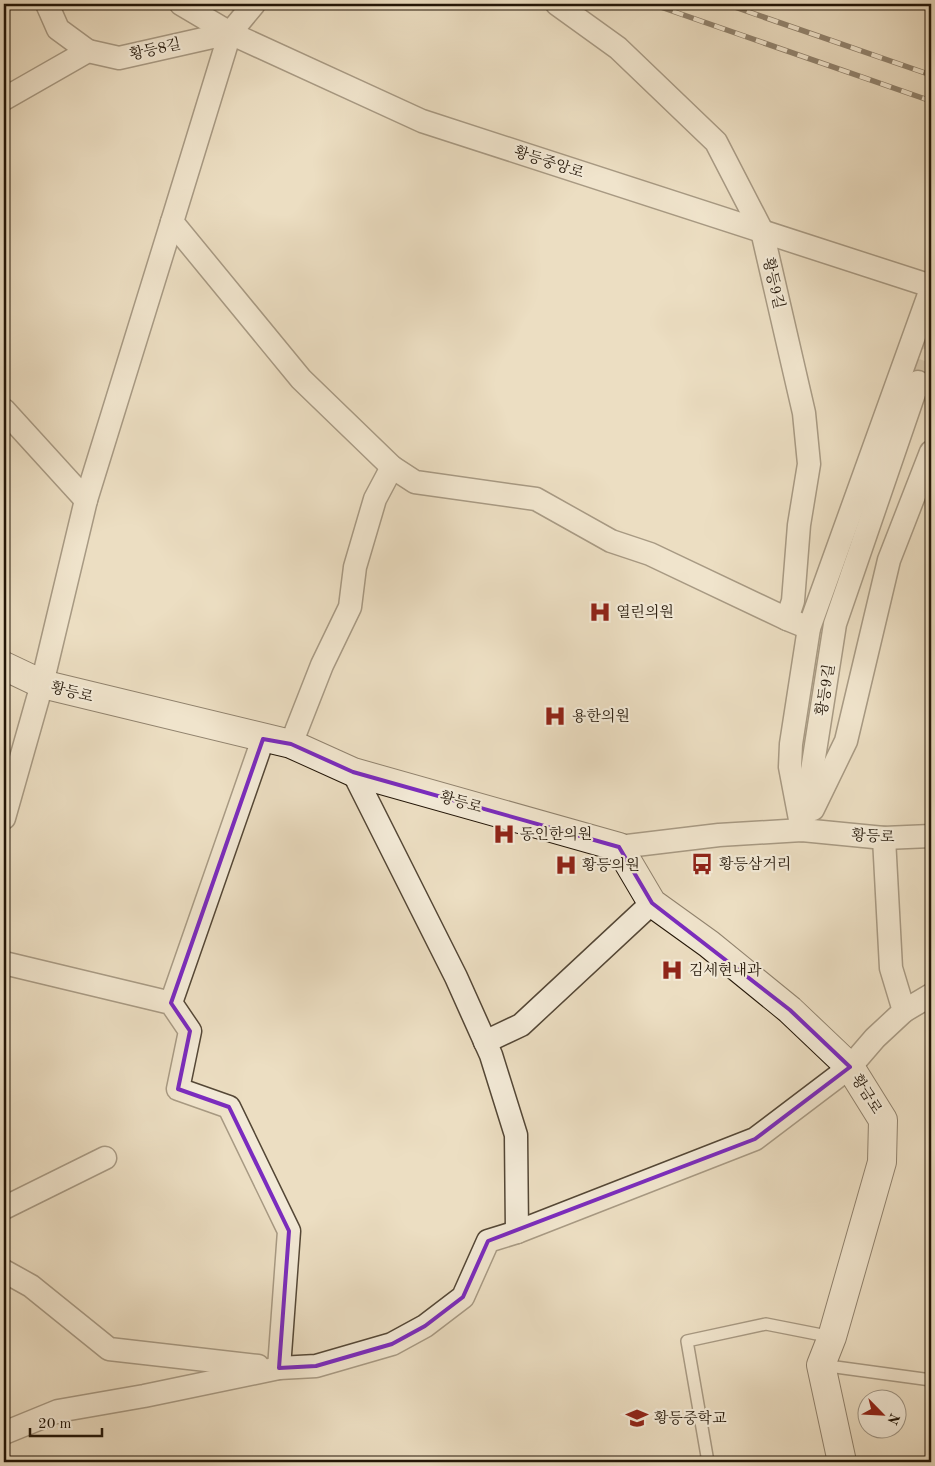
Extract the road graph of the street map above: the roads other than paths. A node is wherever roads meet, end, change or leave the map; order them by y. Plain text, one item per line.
1 (47, 4) edge
2 (181, 4) edge
3 (254, 4) edge
4 (556, 4) edge
5 (230, 33) junction
6 (88, 51) junction
7 (4, 99) edge
8 (172, 222) junction
9 (762, 231) junction
10 (931, 288) edge
11 (918, 382) tunnel mouth
12 (4, 410) edge
13 (931, 452) edge
14 (392, 467) junction
15 (86, 500) junction
16 (787, 619) junction
17 (809, 628) junction
18 (4, 666) edge
19 (42, 684) junction
20 (263, 739) junction
21 (290, 744) junction
22 (353, 772) junction
23 (4, 818) edge
24 (802, 830) junction
25 (931, 836) edge
26 (884, 838) junction
27 (619, 847) junction
28 (652, 904) junction
29 (4, 963) edge
30 (931, 995) edge
31 (172, 1003) junction
32 (904, 1011) junction
33 (485, 1042) junction
34 (850, 1067) junction
35 (105, 1158) dead end
36 (4, 1208) edge
37 (517, 1232) junction
38 (4, 1271) edge
39 (832, 1337) junction
40 (821, 1365) junction
41 (279, 1368) junction
42 (931, 1380) edge
43 (4, 1433) edge
44 (708, 1462) edge
45 (842, 1462) edge

1 - 6 street
2 - 5 street, 황등중앙로
3 - 5 street
4 - 9 street, 황등9길
5 - 6 street, 황등8길
5 - 8 street
5 - 9 street, 황등중앙로
6 - 7 street
8 - 14 street
8 - 15 street
9 - 10 street, 황등중앙로
9 - 16 street, 황등9길
10 - 17 street, 황등9길
11 - 24 street, 황등9길
12 - 15 street
13 - 24 street, 황등9길
14 - 16 street
14 - 21 street
15 - 19 street
16 - 17 street
17 - 24 street, 황등9길
18 - 19 main road, 황등로
19 - 20 main road, 황등로
19 - 23 street
20 - 21 main road, 황등로
20 - 31 street
21 - 22 main road, 황등로
22 - 27 main road, 황등로
22 - 33 street
24 - 26 street, 황등로
24 - 27 street, 황등로
25 - 26 street, 황등로
26 - 32 street
27 - 28 main road, 황금로
28 - 33 street
28 - 34 main road, 황금로
29 - 31 street
30 - 32 street
31 - 41 street
32 - 34 street
33 - 37 street
34 - 37 street
34 - 39 main road, 황금로
35 - 36 street
37 - 41 street
38 - 41 street
39 - 40 main road, 황금로
39 - 44 lane
40 - 42 lane
40 - 45 main road
41 - 43 street

